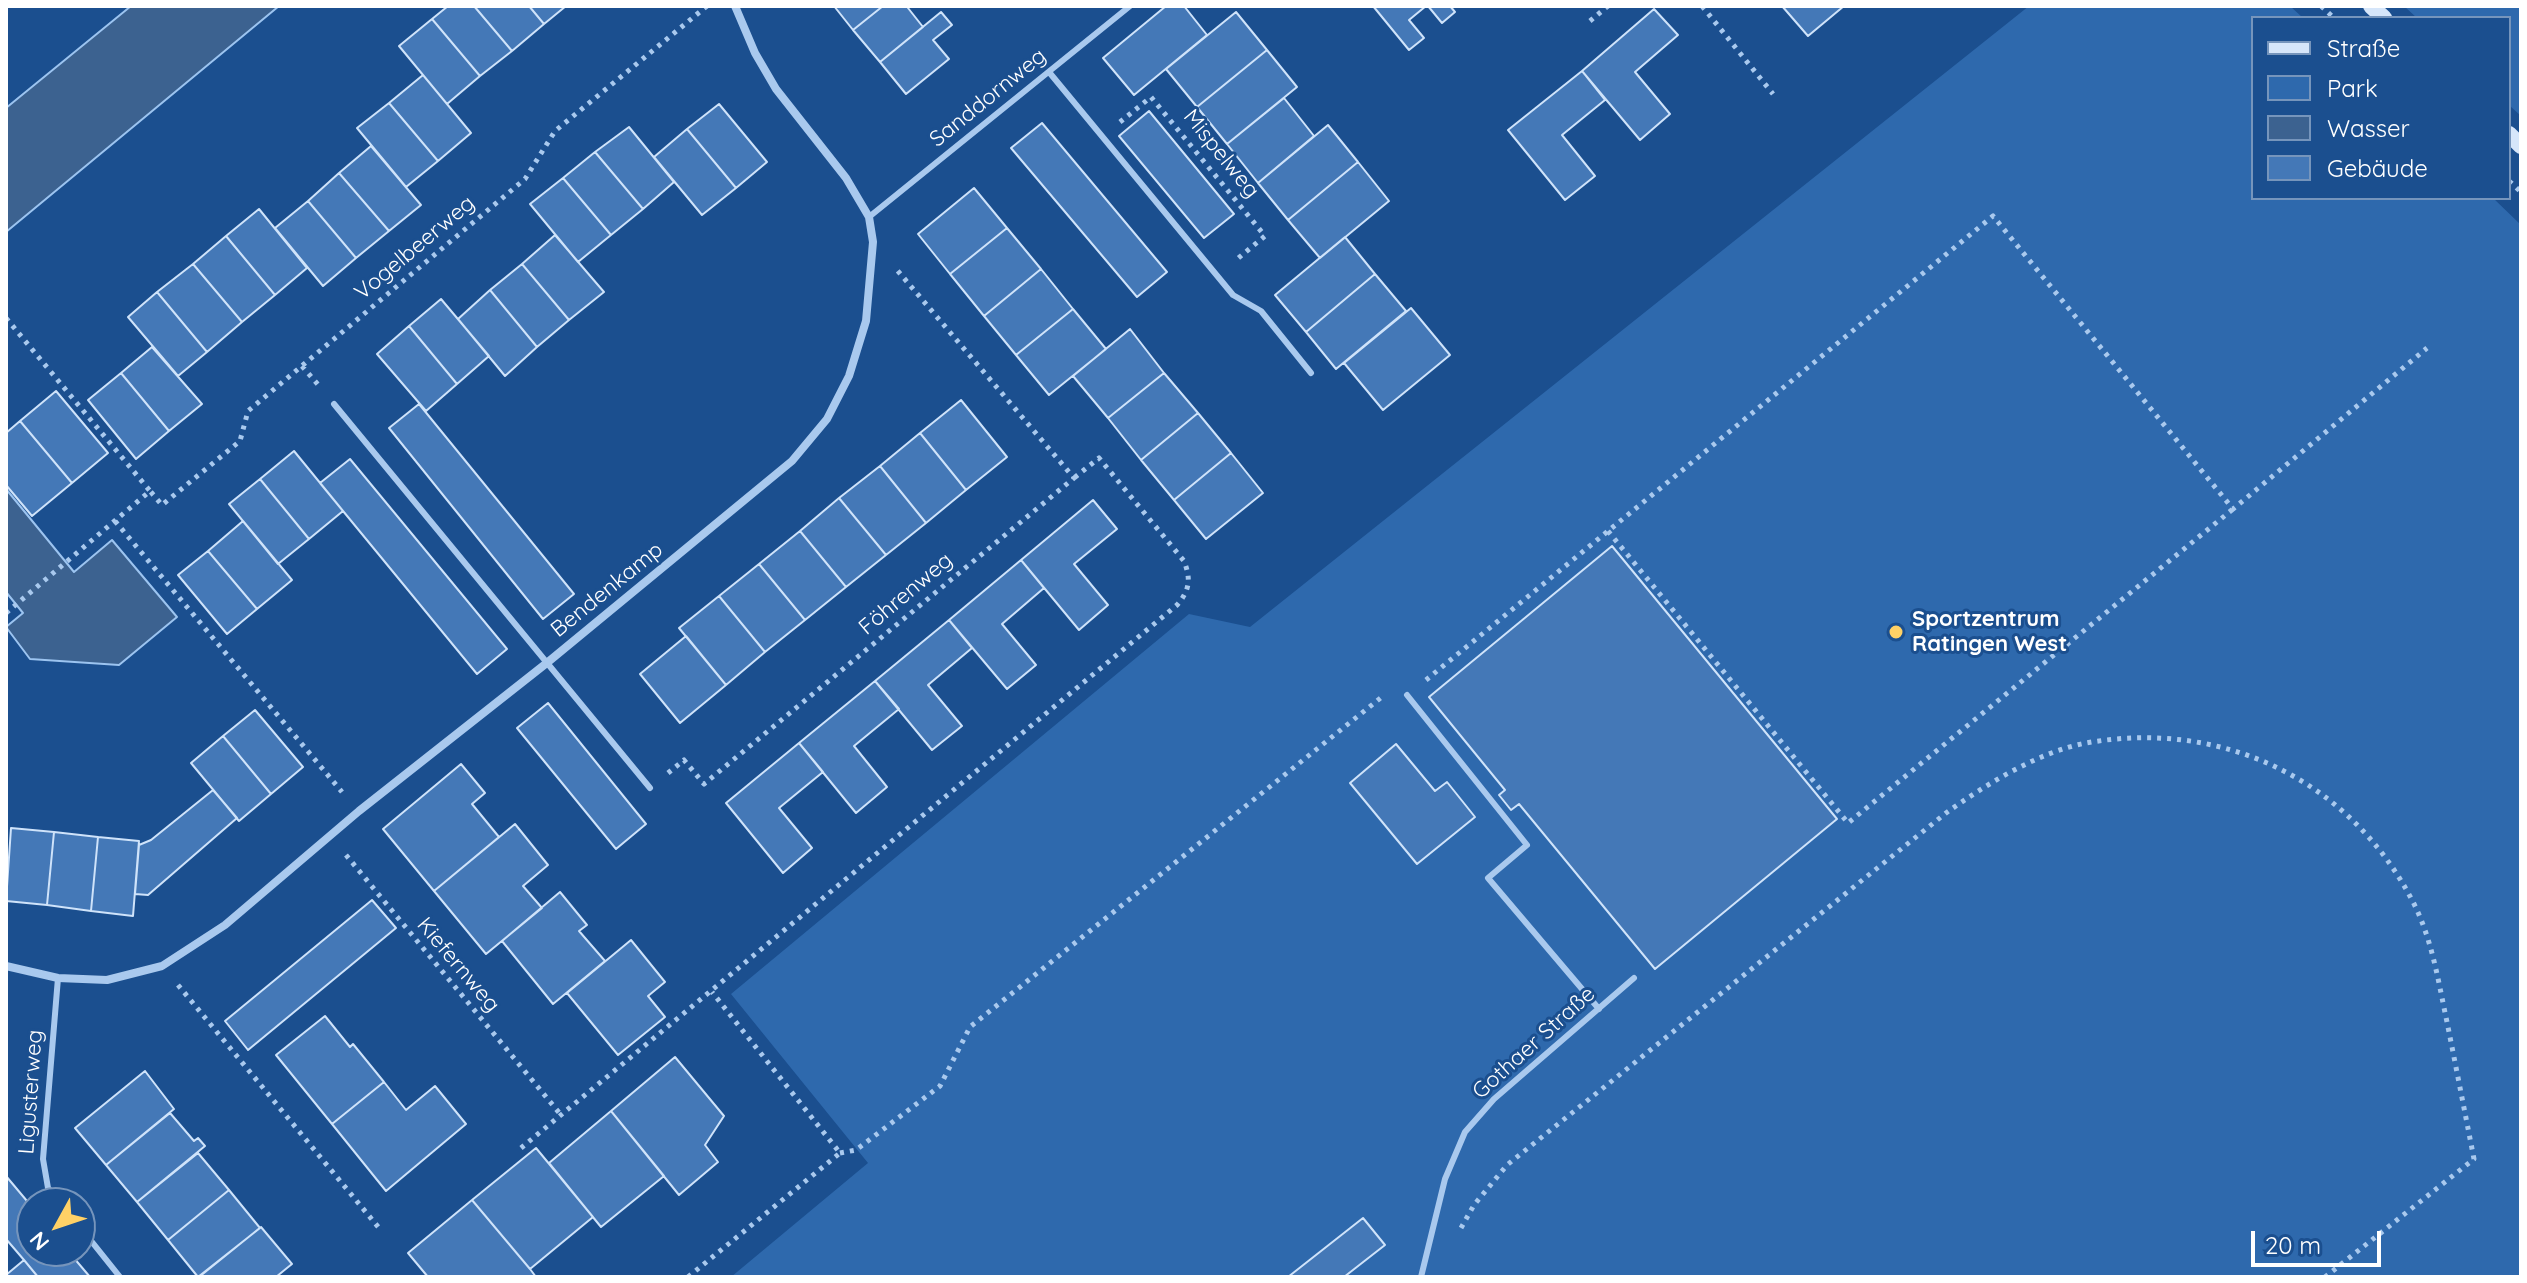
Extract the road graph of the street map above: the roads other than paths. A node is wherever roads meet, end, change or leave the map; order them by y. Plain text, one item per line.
1 (735, 6) edge
2 (1130, 6) edge
3 (1049, 72) junction
4 (869, 217) junction
5 (1311, 373) dead end
6 (334, 404) dead end
7 (548, 662) junction
8 (1407, 695) dead end
9 (650, 788) road end
10 (6, 966) edge
11 (58, 978) junction
12 (1634, 978) dead end
13 (1599, 1009) junction
14 (48, 1187) edge
15 (96, 1247) edge
16 (120, 1277) edge
17 (1421, 1277) edge

1 - 4 street, Bendenkamp
2 - 3 lane, Sanddornweg
3 - 4 lane, Sanddornweg
3 - 5 lane
4 - 7 street, Bendenkamp
6 - 7 lane
7 - 9 lane
7 - 11 street, Bendenkamp
8 - 13 lane
10 - 11 street, Bendenkamp
11 - 14 lane, Ligusterweg
12 - 13 lane, Gothaer Straße
13 - 17 lane, Gothaer Straße
15 - 16 lane

